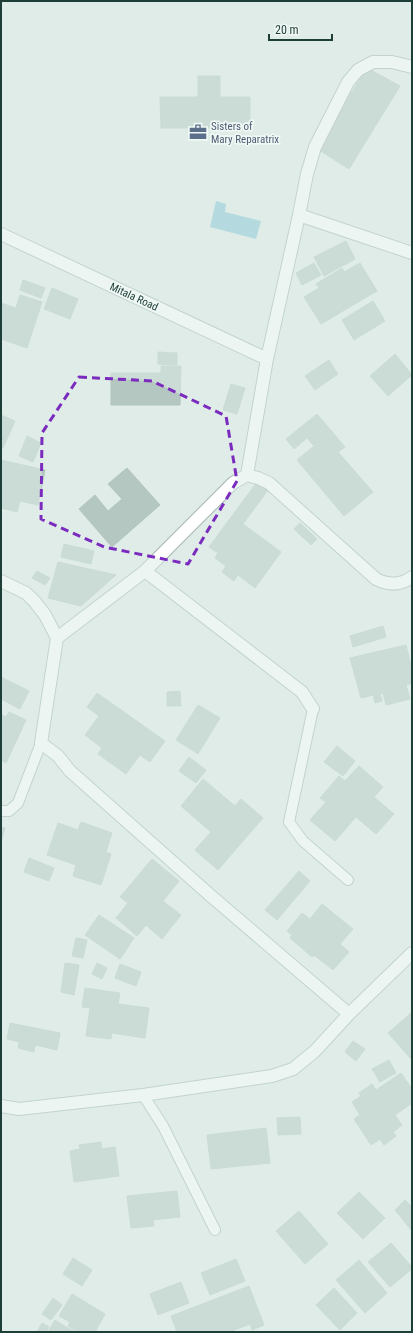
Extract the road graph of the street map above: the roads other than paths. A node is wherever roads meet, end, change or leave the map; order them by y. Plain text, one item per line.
1 (412, 67) edge
2 (299, 215) junction
3 (1, 234) edge
4 (412, 253) edge
5 (267, 359) junction
6 (247, 475) junction
7 (145, 571) junction
8 (412, 578) edge
9 (1, 581) edge
10 (57, 638) junction
11 (313, 709) joint
12 (41, 743) junction
13 (1, 811) edge
14 (348, 880) dead end
15 (412, 953) edge
16 (350, 1014) junction
17 (143, 1095) junction
18 (1, 1106) edge
19 (215, 1230) dead end

1 - 2 street
2 - 4 street
2 - 5 street
3 - 5 street, Mitala Road
5 - 6 street
6 - 7 street
6 - 8 street
7 - 10 street
7 - 11 street
9 - 10 street
10 - 12 street
11 - 14 lane
12 - 13 lane
12 - 16 street
15 - 16 street
16 - 17 street
17 - 18 street
17 - 19 lane

